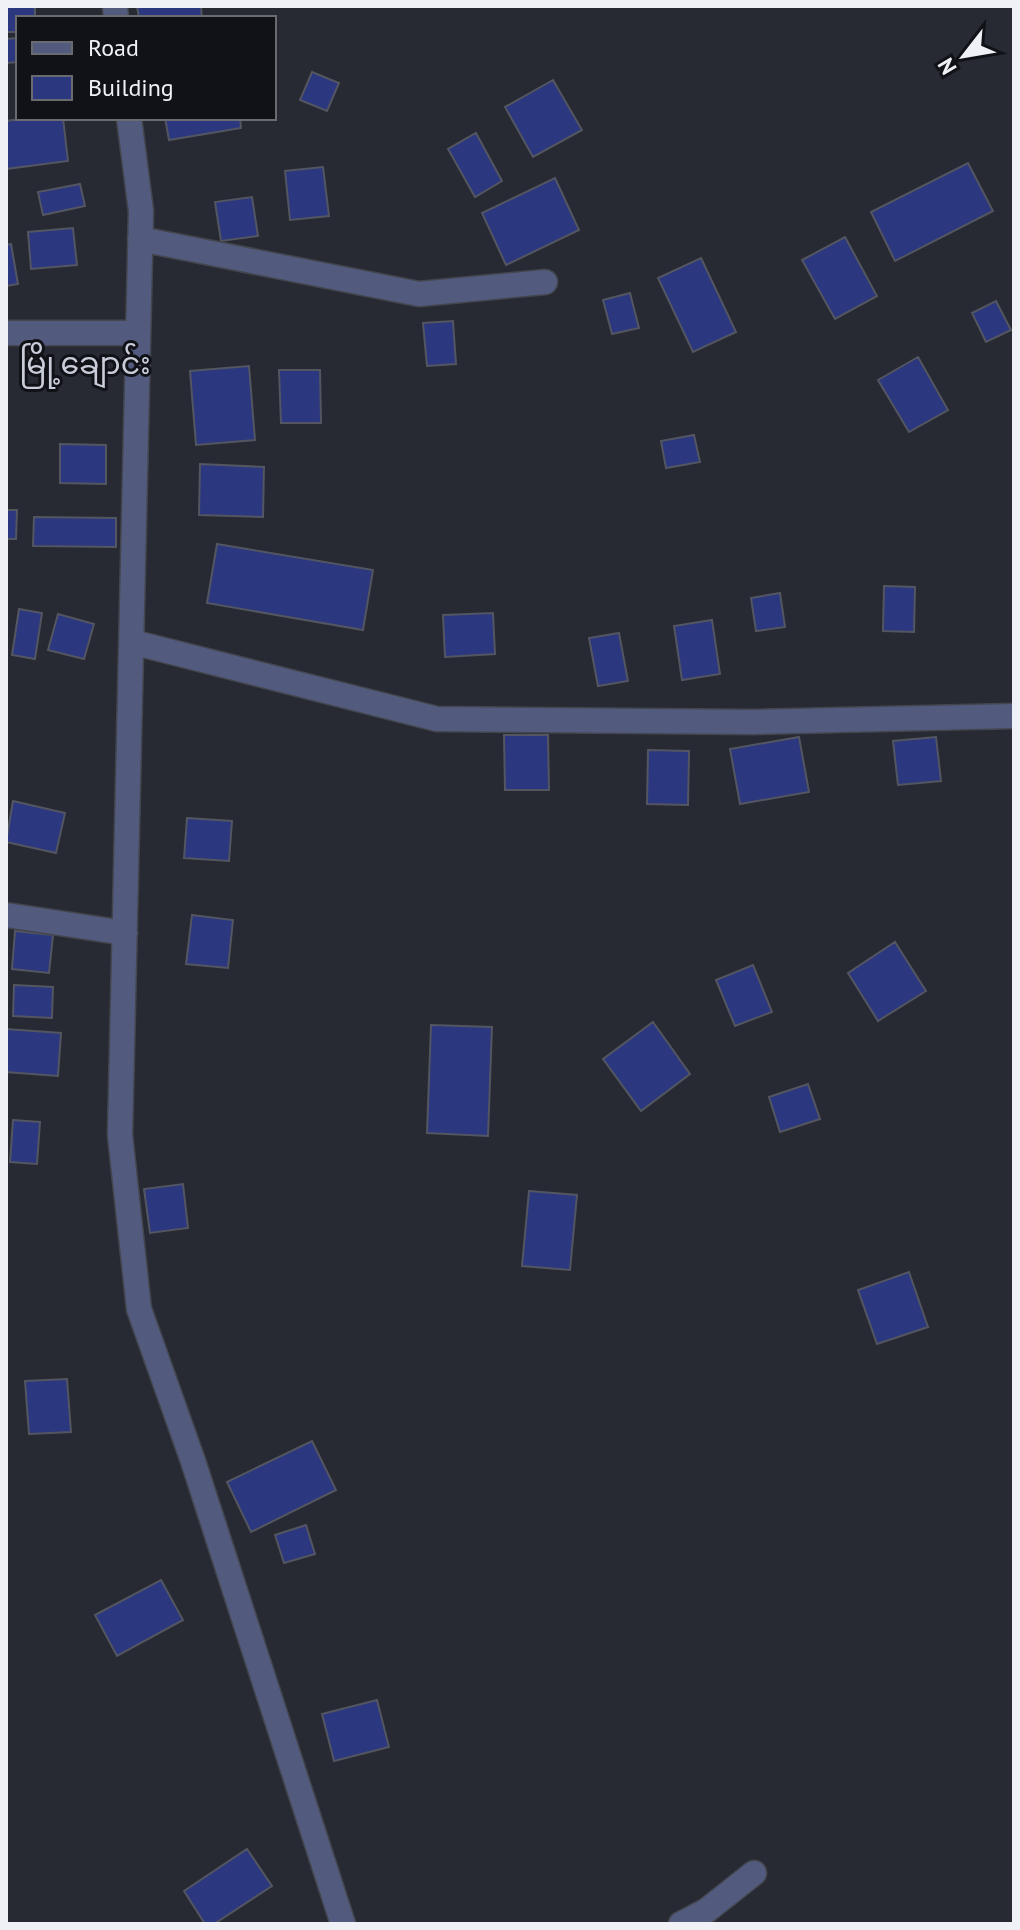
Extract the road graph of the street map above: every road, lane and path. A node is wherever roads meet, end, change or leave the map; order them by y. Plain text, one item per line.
1 (129, 120) edge
2 (140, 239) junction
3 (545, 282) dead end
4 (6, 333) edge
5 (138, 333) junction
6 (132, 642) junction
7 (1014, 716) edge
8 (6, 915) edge
9 (125, 933) junction
10 (754, 1873) dead end
11 (343, 1924) edge
12 (681, 1924) edge

1 - 2 street
2 - 3 street
2 - 5 street
4 - 5 street
5 - 6 street
6 - 7 street
6 - 9 street
8 - 9 street
9 - 11 street
10 - 12 street

